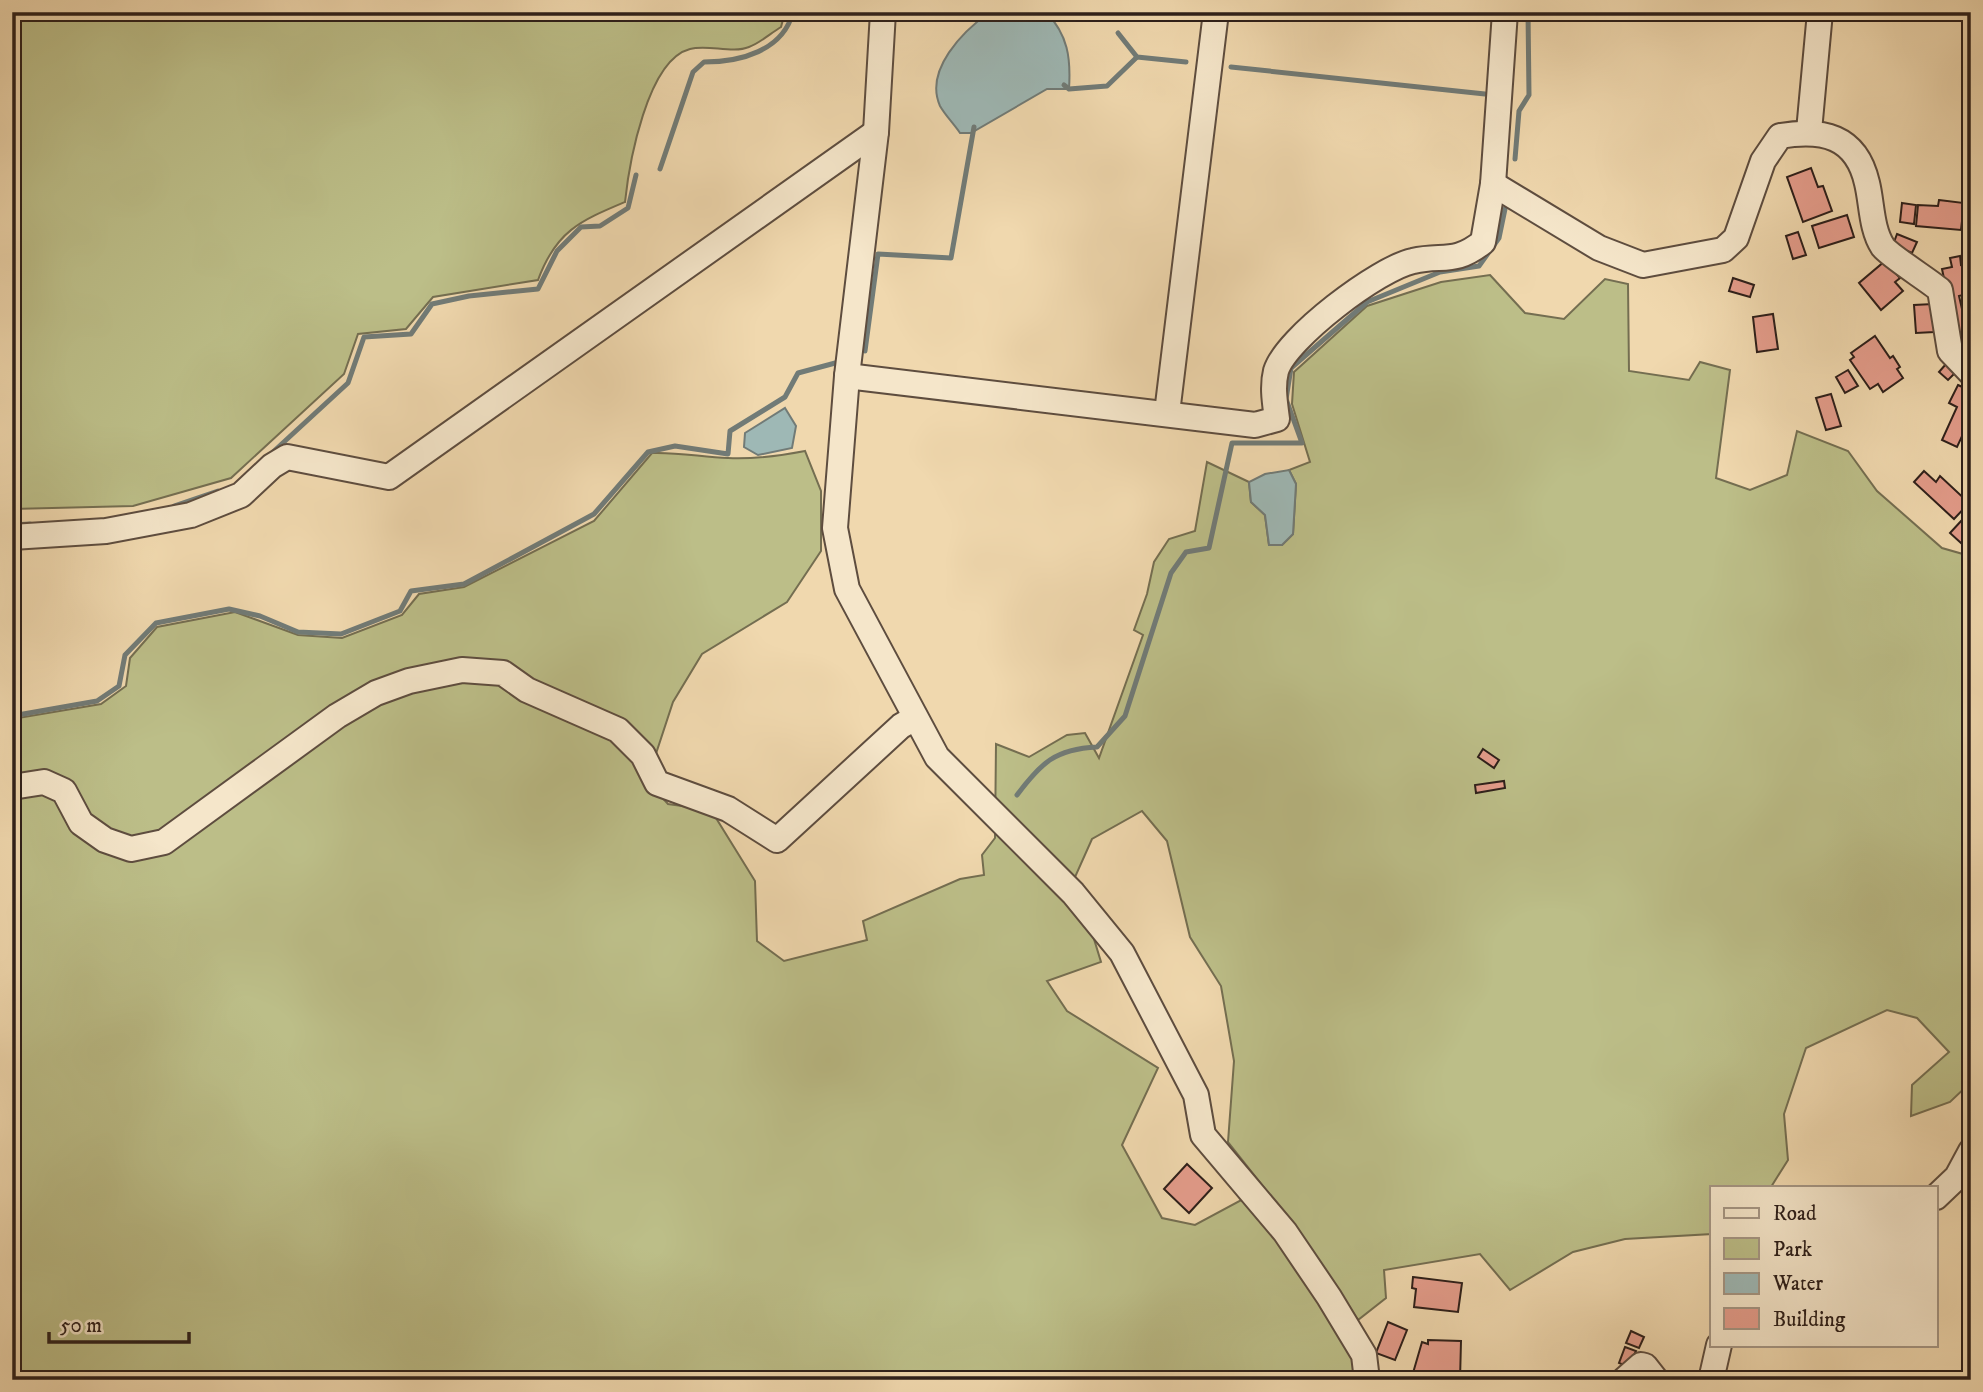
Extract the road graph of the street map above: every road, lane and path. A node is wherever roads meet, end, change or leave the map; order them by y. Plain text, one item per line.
1 (883, 12) edge
2 (1216, 12) edge
3 (1505, 12) edge
4 (1820, 12) edge
5 (1809, 131) junction
6 (876, 132) junction
7 (1493, 184) junction
8 (1971, 373) edge
9 (847, 376) junction
10 (1167, 413) junction
11 (12, 537) edge
12 (915, 719) junction
13 (12, 787) edge
14 (1971, 1151) edge
15 (1938, 1195) edge
16 (1719, 1346) edge
17 (1367, 1380) edge
18 (1624, 1380) edge
19 (1656, 1380) edge
20 (1711, 1380) edge

1 - 6 street
2 - 10 street
3 - 7 street
4 - 5 street
5 - 7 street
5 - 8 street
6 - 9 street
6 - 11 street
7 - 10 street
9 - 10 street
9 - 12 street
12 - 13 street
12 - 17 street
14 - 15 street
16 - 20 street
18 - 19 street

